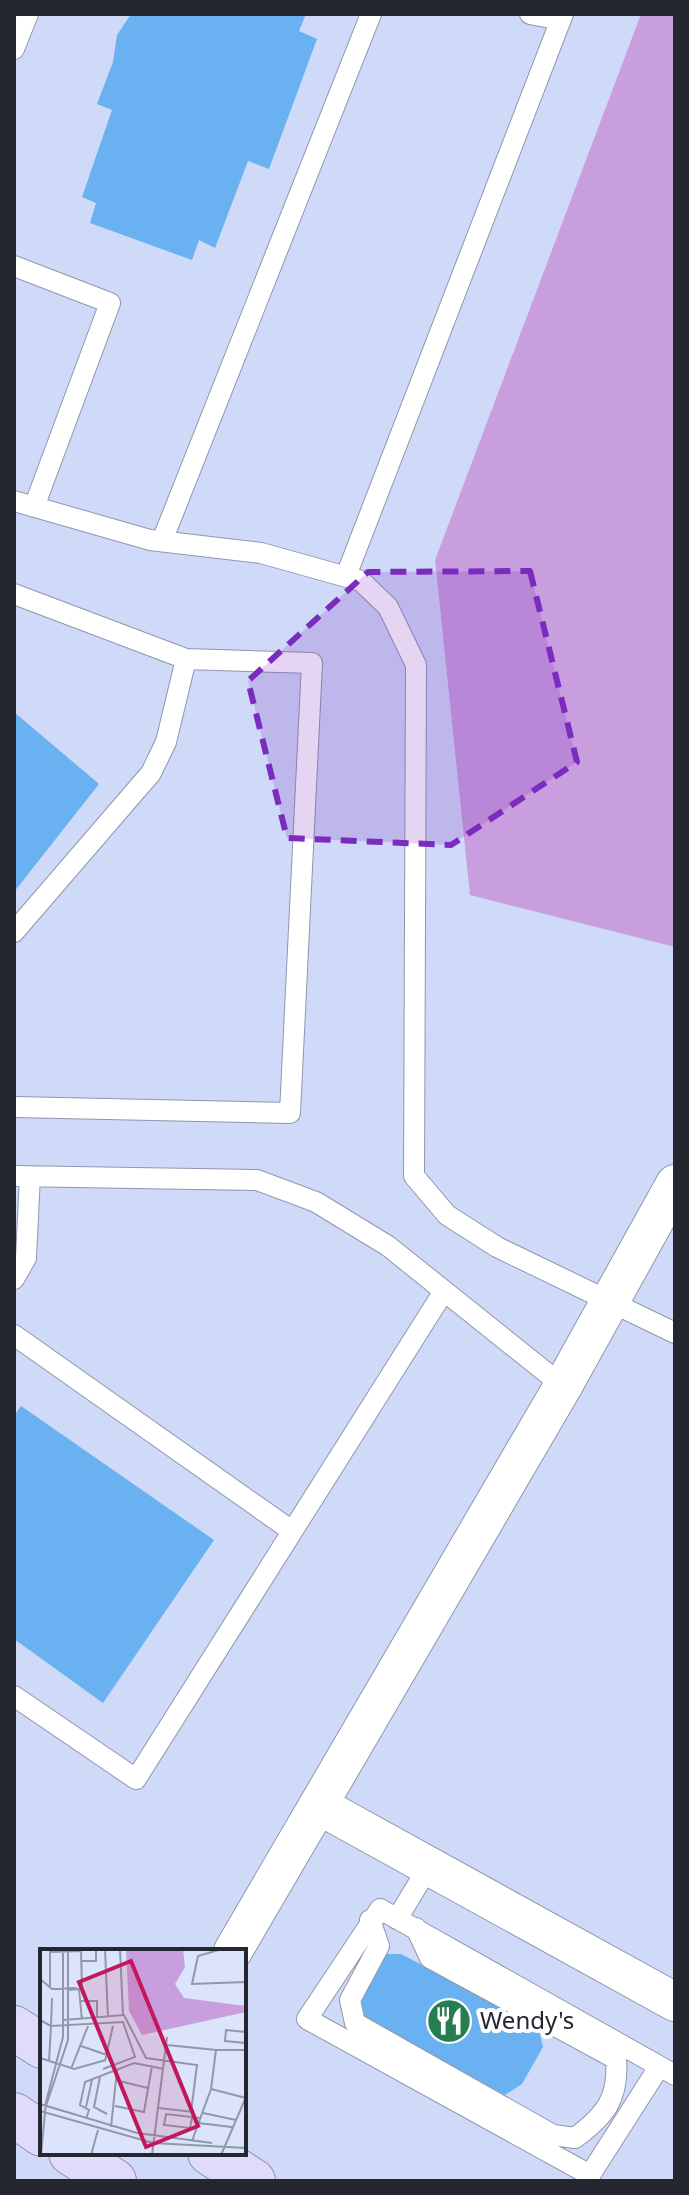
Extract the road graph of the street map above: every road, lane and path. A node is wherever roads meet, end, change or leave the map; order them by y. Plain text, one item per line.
1 (28, 14) edge
2 (371, 14) edge
3 (530, 14) edge
4 (562, 17) edge
5 (14, 49) edge
6 (14, 266) edge
7 (24, 504) edge
8 (162, 541) junction
9 (346, 576) junction
10 (14, 594) edge
11 (186, 659) junction
12 (14, 932) edge
13 (14, 1107) edge
14 (22, 1176) edge
15 (675, 1184) edge
16 (14, 1279) edge
17 (444, 1291) junction
18 (611, 1299) junction
19 (675, 1333) edge
20 (14, 1335) edge
21 (563, 1386) junction
22 (292, 1531) junction
23 (14, 1696) edge
24 (318, 1805) junction
25 (429, 1866) junction
26 (370, 1920) junction
27 (406, 1923) junction
28 (234, 1949) edge
29 (675, 2002) edge
30 (14, 2028) edge
31 (40, 2045) edge
32 (667, 2071) edge
33 (14, 2115) edge
34 (40, 2133) edge
35 (213, 2155) edge
36 (253, 2181) edge

1 - 5 lane
2 - 8 lane
3 - 4 lane
4 - 9 lane
6 - 7 lane
7 - 8 lane
8 - 9 lane
9 - 18 lane
10 - 11 lane
11 - 12 lane
11 - 13 lane
14 - 16 lane
14 - 17 lane
15 - 18 street
17 - 21 lane
17 - 22 lane
18 - 19 lane
18 - 21 street
20 - 22 lane
21 - 24 street
22 - 23 lane
24 - 25 street
24 - 28 street
25 - 27 lane
25 - 29 street
26 - 27 lane
26 - 27 lane
26 - 32 lane
27 - 32 lane
30 - 31 main road
33 - 34 main road
35 - 36 main road

